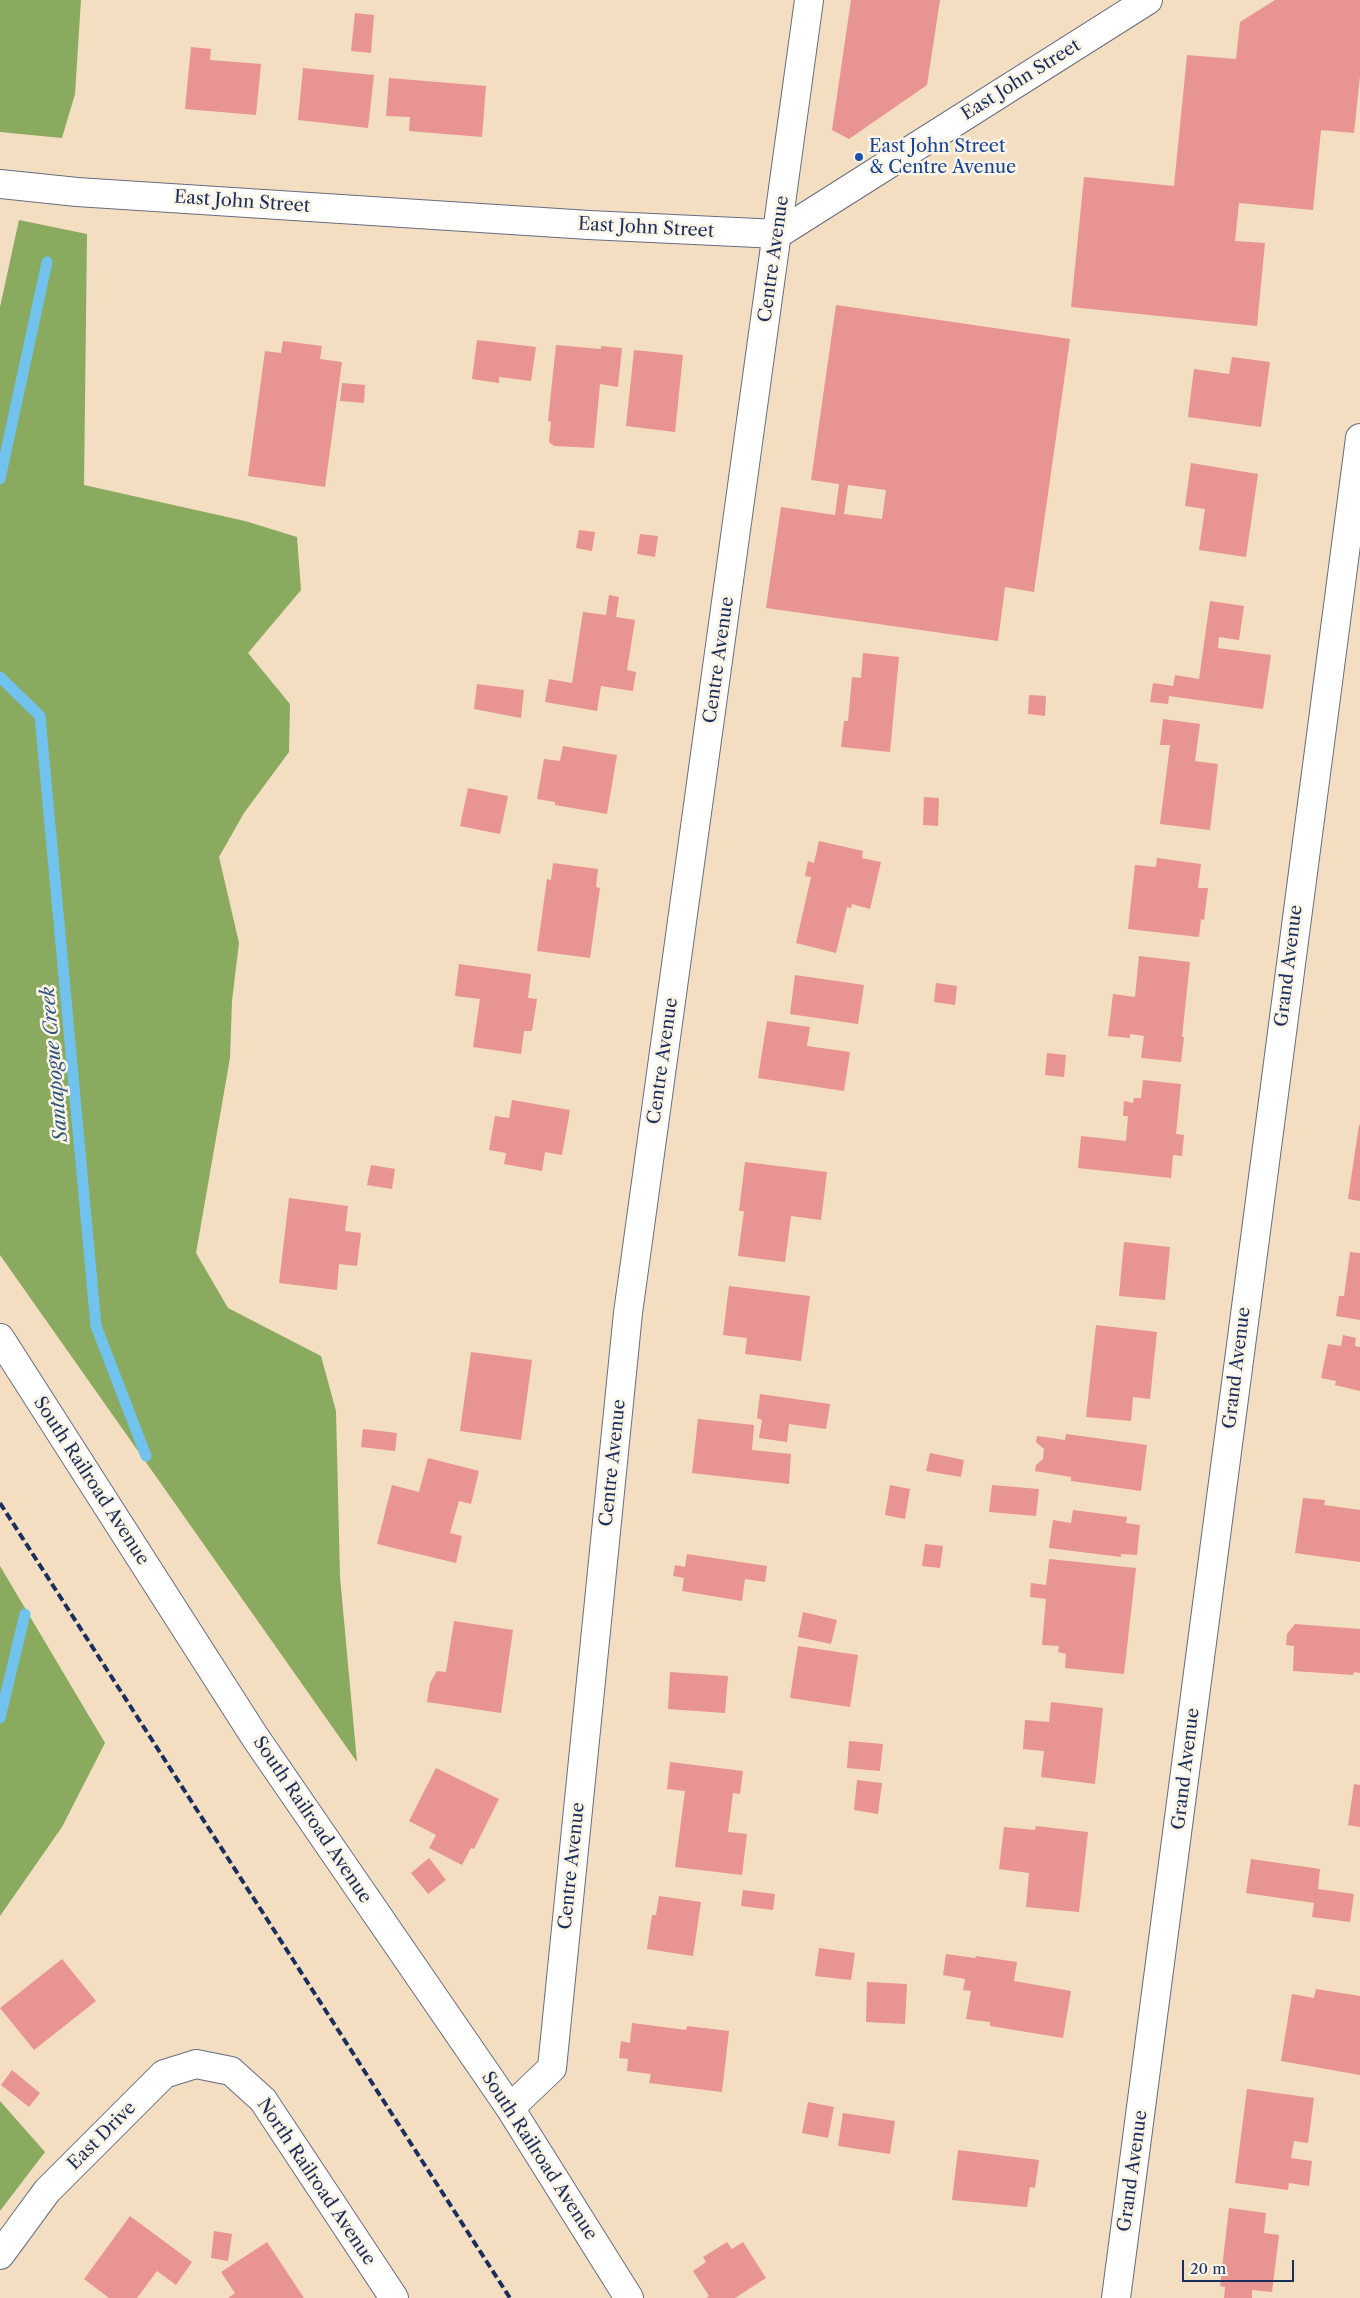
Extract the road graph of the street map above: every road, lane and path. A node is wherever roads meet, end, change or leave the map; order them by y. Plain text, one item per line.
1 (809, 0) edge
2 (1148, 0) edge
3 (0, 184) edge
4 (778, 234) junction
5 (1360, 438) edge
6 (0, 1338) edge
7 (231, 2071) joint
8 (510, 2108) junction
9 (0, 2255) edge
10 (394, 2298) edge
11 (629, 2298) edge
12 (1116, 2298) edge

1 - 4 street, Centre Avenue
2 - 4 street, East John Street
3 - 4 street, East John Street
4 - 8 street, Centre Avenue
5 - 12 street, Grand Avenue
6 - 8 street, South Railroad Avenue
7 - 9 street, East Drive
7 - 10 street, North Railroad Avenue
8 - 11 street, South Railroad Avenue

